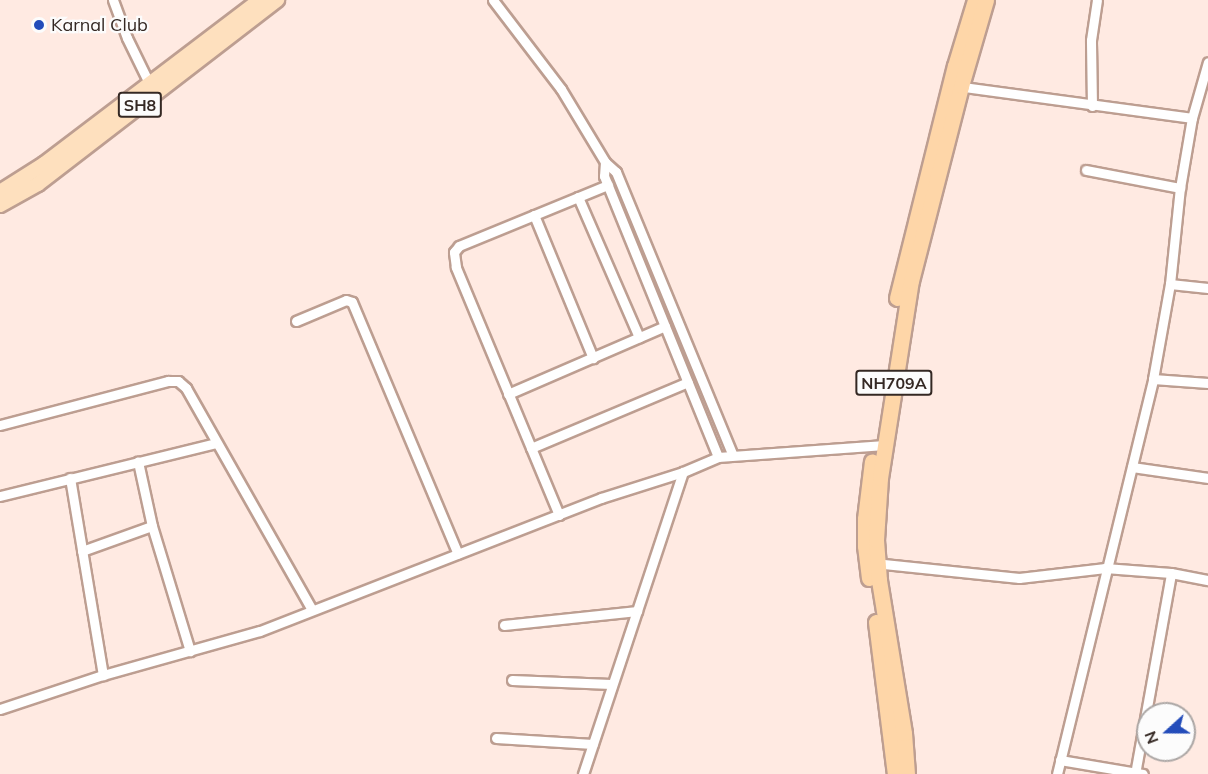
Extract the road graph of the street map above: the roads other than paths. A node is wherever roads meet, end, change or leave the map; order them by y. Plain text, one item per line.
1 (113, 0) edge
2 (260, 0) edge
3 (277, 0) edge
4 (493, 0) edge
5 (975, 0) edge
6 (986, 0) edge
7 (1097, 0) edge
8 (227, 32) junction
9 (1208, 62) edge
10 (955, 86) junction
11 (152, 89) junction
12 (1092, 106) junction
13 (1192, 118) junction
14 (605, 162) junction
15 (1086, 170) dead end
16 (608, 185) junction
17 (1180, 188) junction
18 (0, 192) edge
19 (578, 197) junction
20 (0, 205) edge
21 (534, 215) junction
22 (1170, 284) junction
23 (1208, 288) edge
24 (296, 321) dead end
25 (665, 326) junction
26 (639, 337) junction
27 (593, 358) junction
28 (1153, 379) junction
29 (688, 382) junction
30 (1208, 383) edge
31 (508, 394) junction
32 (0, 425) edge
33 (216, 442) junction
34 (880, 445) junction
35 (531, 448) junction
36 (732, 454) junction
37 (718, 457) junction
38 (138, 462) junction
39 (1132, 467) junction
40 (683, 472) junction
41 (70, 478) junction
42 (1208, 478) edge
43 (0, 496) edge
44 (559, 515) junction
45 (152, 526) junction
46 (82, 551) junction
47 (458, 554) junction
48 (872, 563) junction
49 (1105, 568) junction
50 (1171, 573) junction
51 (1208, 580) edge
52 (312, 610) junction
53 (637, 611) junction
54 (504, 625) dead end
55 (190, 651) junction
56 (102, 675) junction
57 (513, 680) dead end
58 (611, 684) junction
59 (0, 709) edge
60 (496, 738) dead end
61 (593, 744) junction
62 (1060, 760) junction
63 (1138, 773) edge
64 (583, 774) edge
65 (895, 774) edge
66 (907, 774) edge
67 (1057, 774) edge

1 - 11 street
2 - 8 main road, SH8
3 - 8 main road, SH8
4 - 14 street
5 - 10 highway, NH709A
6 - 10 highway, NH709A
7 - 12 street
8 - 11 main road, SH8
9 - 13 street
10 - 12 street
10 - 34 highway, NH709A
11 - 18 main road, SH8
11 - 20 main road, SH8
12 - 13 street
13 - 17 street
14 - 16 street
14 - 36 street
15 - 17 street
16 - 19 street
16 - 25 street
17 - 22 street
19 - 21 street
19 - 26 street
21 - 27 street
21 - 31 street
22 - 23 street
22 - 28 street
24 - 47 street
25 - 26 street
25 - 29 street
26 - 27 street
27 - 31 street
28 - 30 street
28 - 39 street
29 - 35 street
29 - 37 street
31 - 35 street
32 - 33 street
33 - 38 street
33 - 52 street
34 - 36 street
34 - 48 highway, NH709A
35 - 44 street
36 - 37 street
37 - 40 street
38 - 41 street
38 - 45 street
39 - 42 street
39 - 49 street
40 - 44 street
40 - 53 street
41 - 43 street
41 - 46 street
44 - 47 street
45 - 46 street
45 - 55 street
46 - 56 street
47 - 52 street
48 - 49 street
48 - 65 highway, NH709A
48 - 66 highway, NH709A
49 - 50 street
49 - 62 street
50 - 51 street
50 - 63 street
52 - 55 street
53 - 54 street
53 - 58 street
55 - 56 street
56 - 59 street
57 - 58 street
58 - 61 street
60 - 61 street
61 - 64 street
62 - 63 street
62 - 67 street

